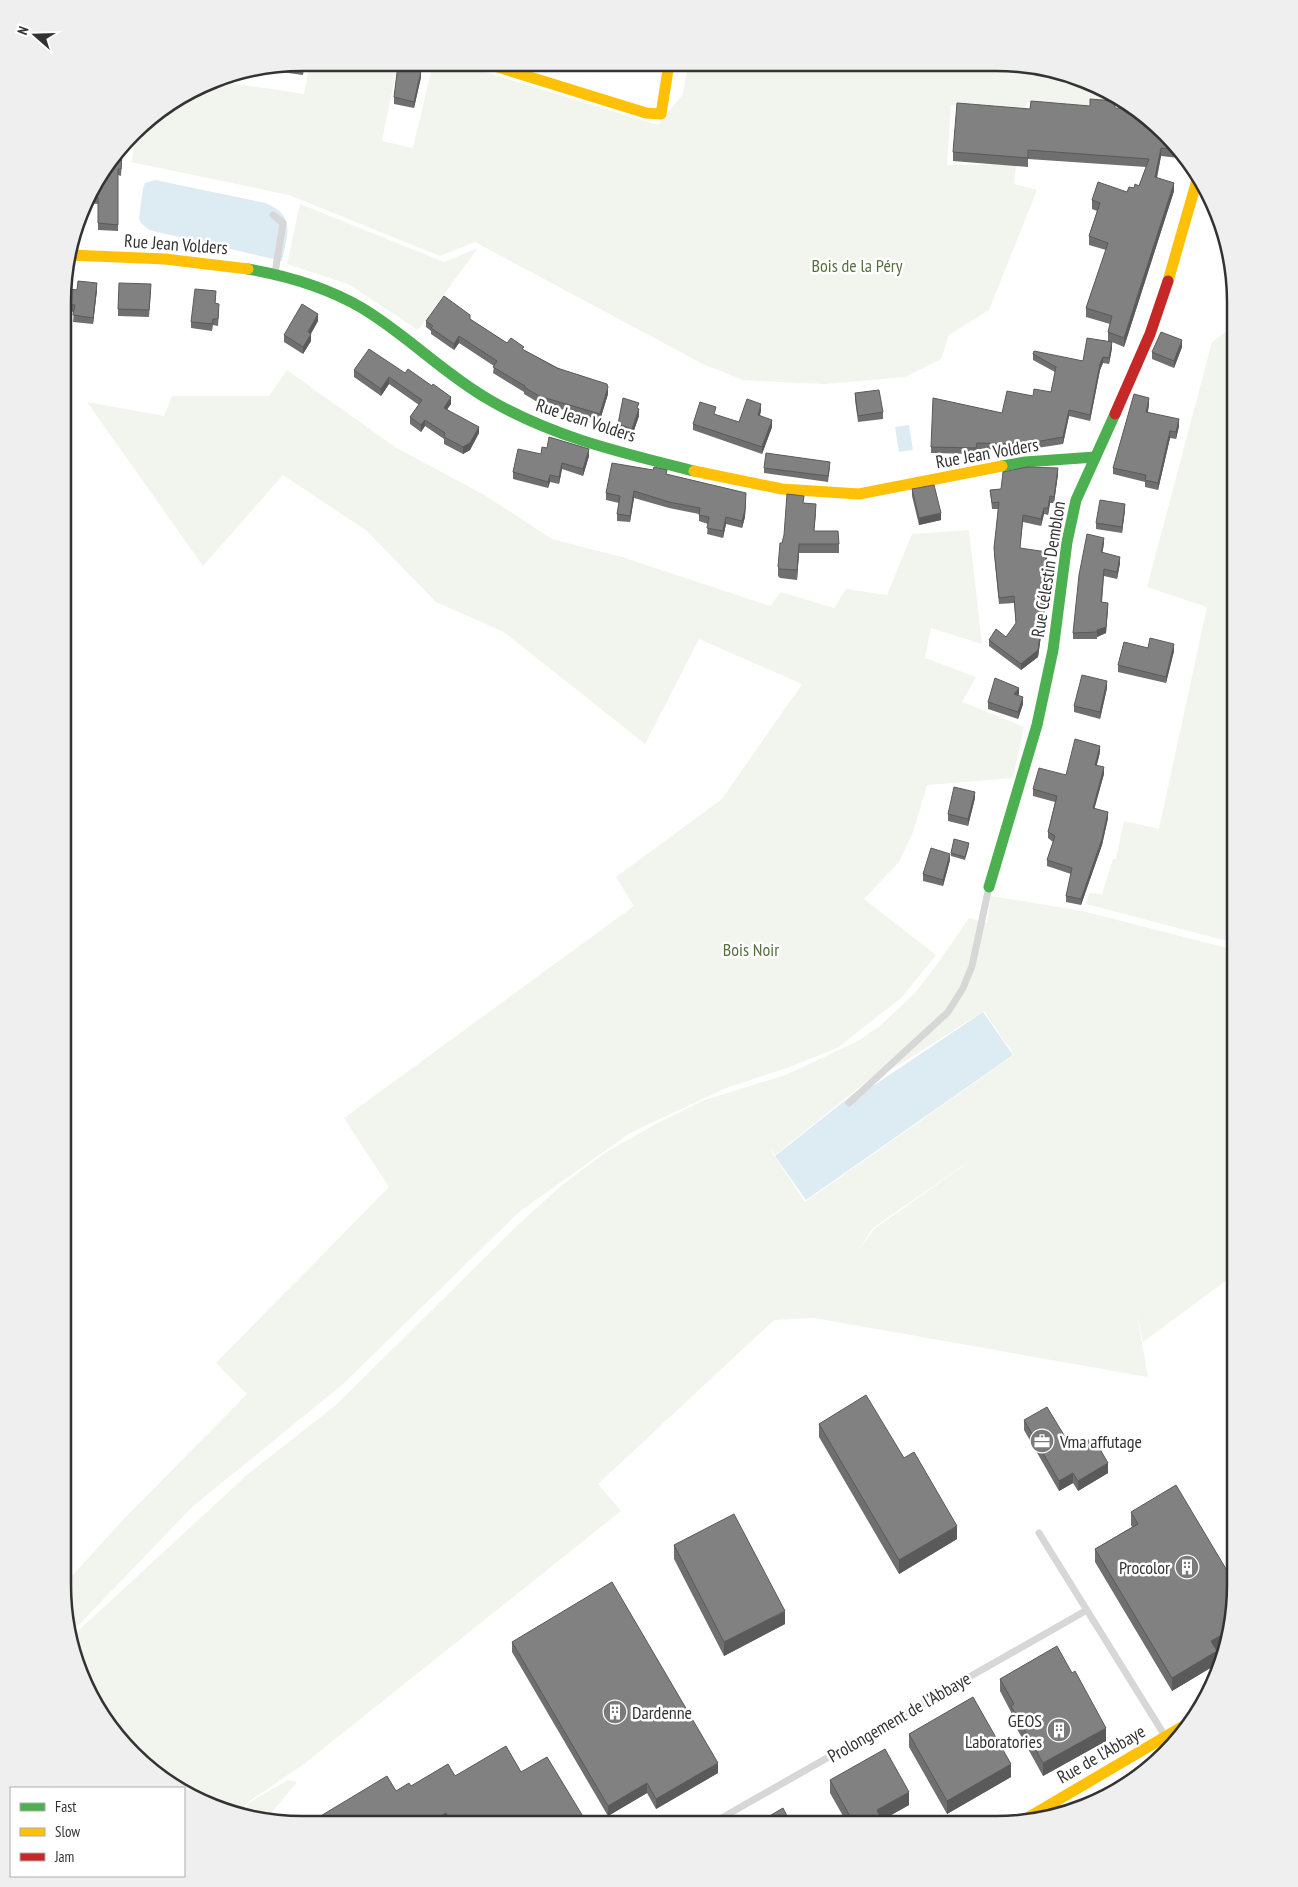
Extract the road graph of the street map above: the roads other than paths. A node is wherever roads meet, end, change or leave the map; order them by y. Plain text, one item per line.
1 (511, 71) edge
2 (668, 71) edge
3 (1195, 186) edge
4 (273, 215) dead end
5 (76, 255) edge
6 (274, 276) junction
7 (1095, 457) junction
8 (989, 887) joint
9 (849, 1103) dead end
10 (1039, 1533) dead end
11 (1087, 1610) junction
12 (1174, 1731) edge
13 (1165, 1736) junction
14 (1038, 1812) edge
15 (725, 1816) edge

1 - 2 street
3 - 7 street, Rue Célestin Demblon
4 - 6 lane
5 - 6 street, Rue Jean Volders
6 - 7 street, Rue Jean Volders
7 - 8 street, Rue Célestin Demblon
8 - 9 lane
10 - 11 lane
11 - 13 lane
11 - 15 lane, Prolongement de l'Abbaye
12 - 13 street, Rue de l'Abbaye
13 - 14 street, Rue de l'Abbaye

